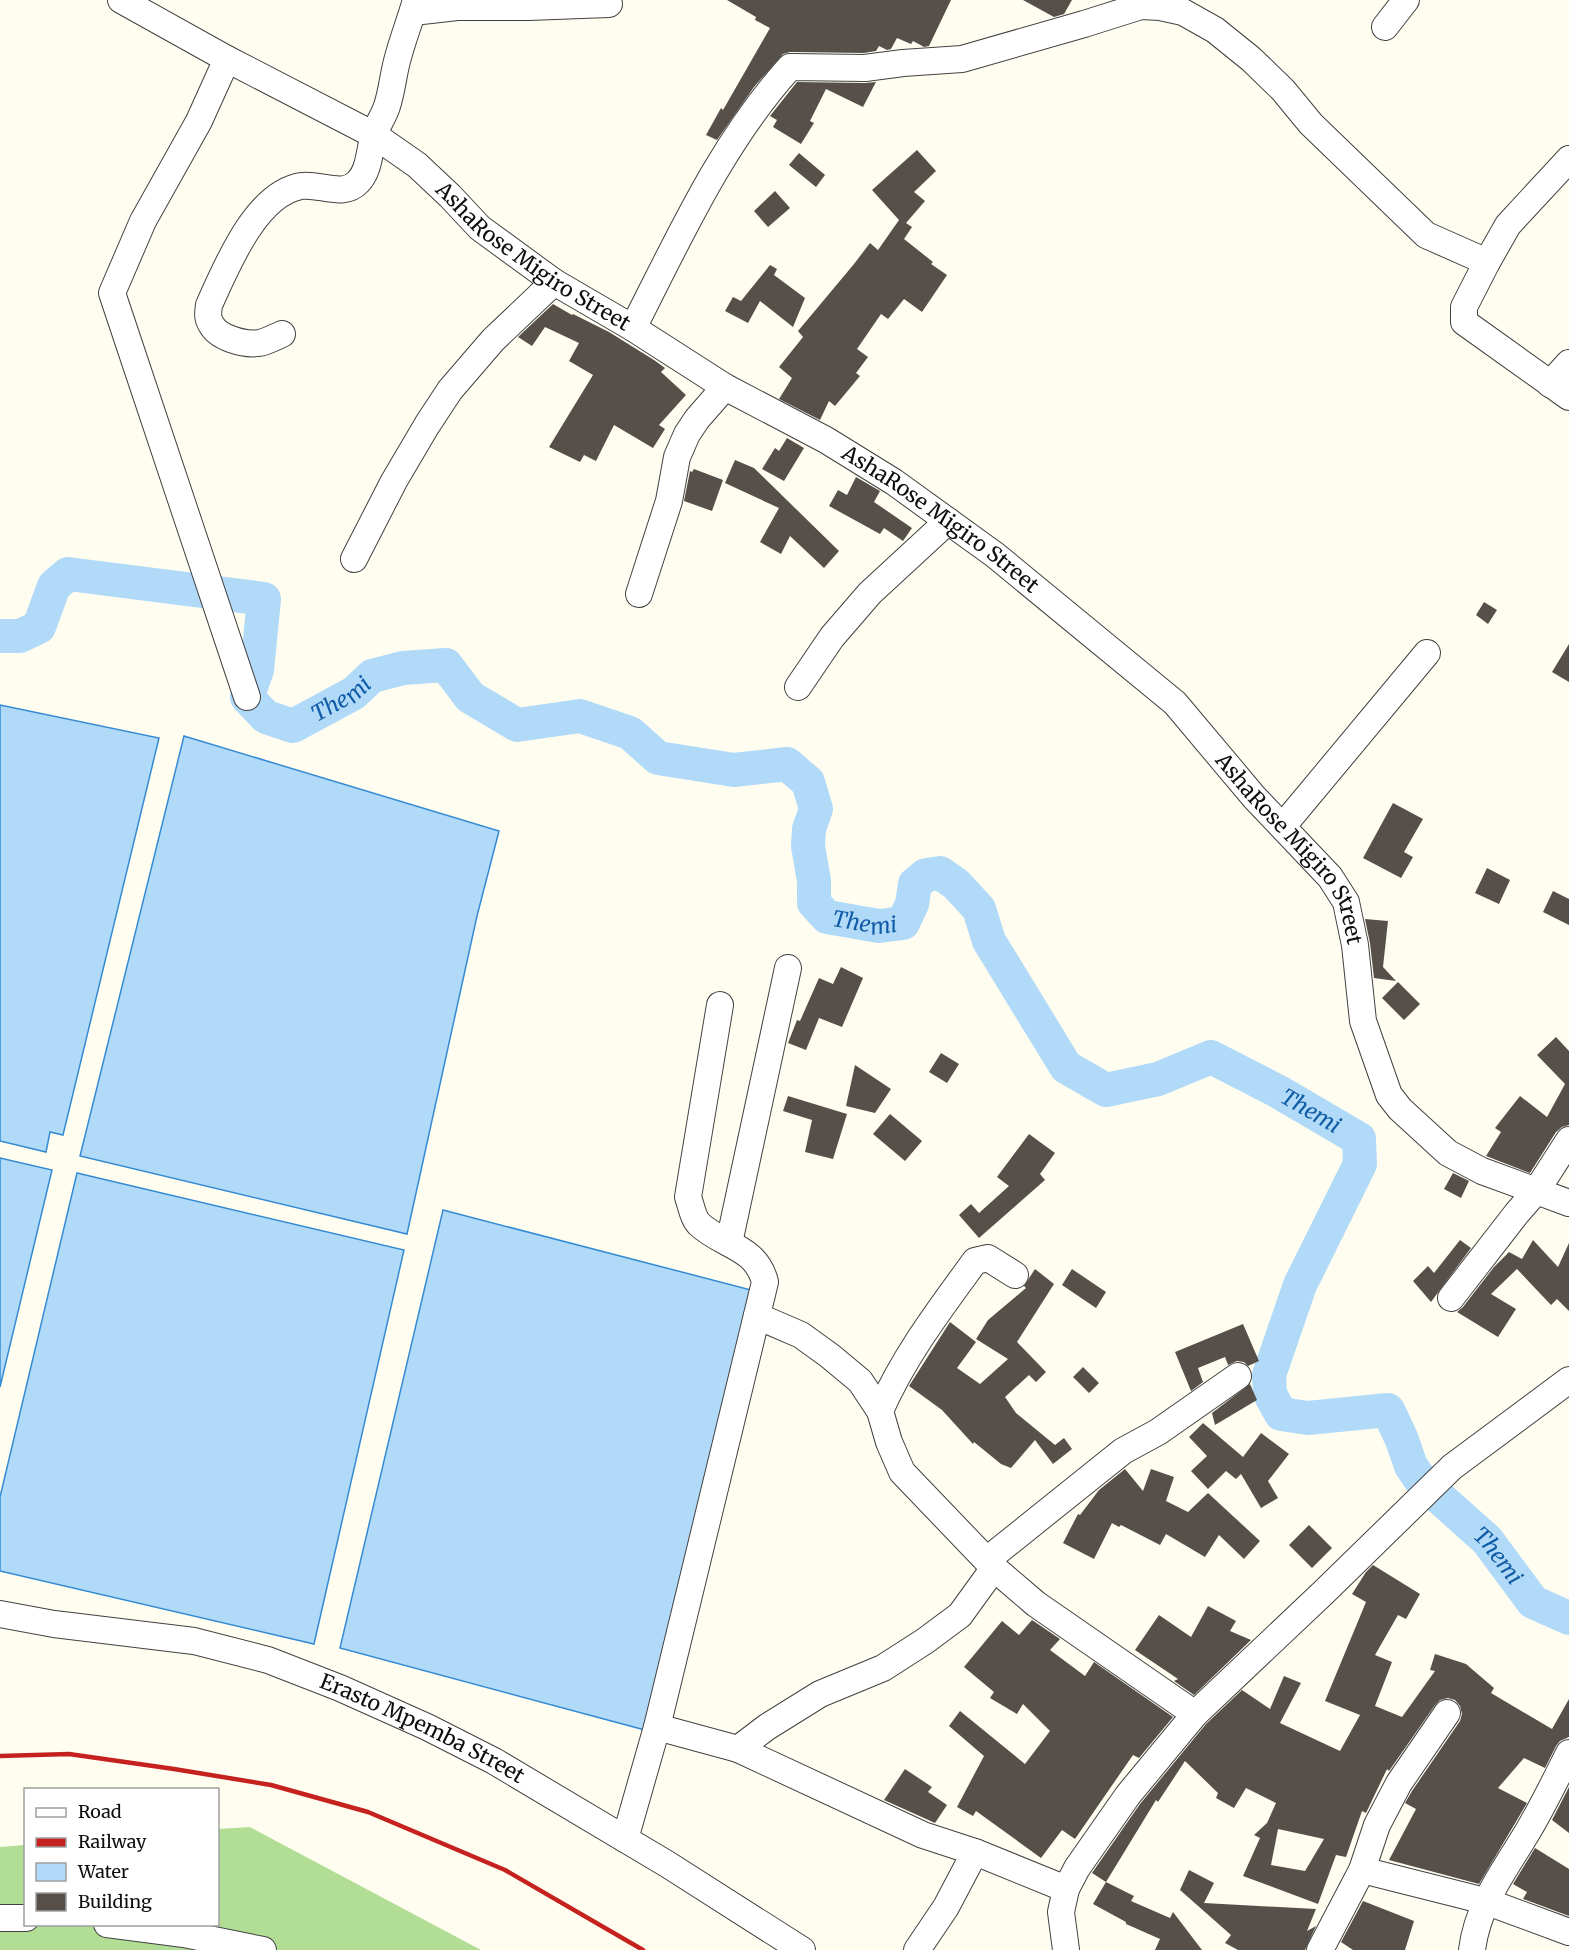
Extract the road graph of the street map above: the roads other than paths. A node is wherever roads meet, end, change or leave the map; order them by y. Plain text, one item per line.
1 (121, 0) edge
2 (1406, 0) edge
3 (1150, 3) edge
4 (609, 4) dead end
5 (414, 6) edge
6 (1385, 27) dead end
7 (227, 59) junction
8 (374, 135) junction
9 (1569, 159) edge
10 (1486, 262) junction
11 (554, 282) junction
12 (633, 328) junction
13 (282, 334) dead end
14 (1569, 363) edge
15 (725, 387) junction
16 (1560, 390) edge
17 (948, 521) junction
18 (354, 559) dead end
19 (639, 594) dead end
20 (1427, 653) dead end
21 (798, 687) dead end
22 (248, 697) dead end
23 (1283, 826) junction
24 (788, 968) dead end
25 (720, 1005) dead end
26 (1569, 1140) edge
27 (1537, 1190) junction
28 (1569, 1203) edge
29 (729, 1243) junction
30 (1015, 1275) dead end
31 (1451, 1298) dead end
32 (757, 1316) junction
33 (1238, 1376) dead end
34 (1569, 1380) edge
35 (880, 1411) junction
36 (991, 1564) junction
37 (0, 1614) edge
38 (1448, 1713) dead end
39 (1195, 1714) junction
40 (657, 1727) junction
41 (738, 1749) junction
42 (1569, 1753) edge
43 (625, 1839) junction
44 (975, 1852) junction
45 (1362, 1870) junction
46 (1066, 1889) junction
47 (1485, 1901) junction
48 (0, 1918) edge
49 (24, 1918) edge
50 (122, 1926) edge
51 (1569, 1932) edge
52 (263, 1950) edge
53 (802, 1950) edge
54 (916, 1950) edge
55 (1066, 1950) edge
56 (1320, 1950) edge
57 (1472, 1950) edge

1 - 7 street, AshaRose Migiro Street
2 - 6 street
3 - 10 street
3 - 12 street
4 - 5 street
5 - 8 street
7 - 8 street, AshaRose Migiro Street
7 - 22 street
8 - 11 street, AshaRose Migiro Street
8 - 13 street
9 - 10 street
10 - 16 street
11 - 12 street, AshaRose Migiro Street
11 - 18 street
12 - 15 street, AshaRose Migiro Street
14 - 16 street
15 - 17 street, AshaRose Migiro Street
15 - 19 street
17 - 21 street
17 - 23 street, AshaRose Migiro Street
20 - 23 street
23 - 27 street, AshaRose Migiro Street
24 - 29 street
25 - 29 street
26 - 27 street
27 - 28 street, AshaRose Migiro Street
27 - 31 street
29 - 32 street
30 - 35 street
32 - 35 street
32 - 40 street
33 - 36 street
34 - 39 street
35 - 36 street
36 - 39 street
36 - 41 street
37 - 43 street, Erasto Mpemba Street
38 - 45 street
39 - 46 street
40 - 41 street
40 - 43 street
41 - 44 street
42 - 47 street
43 - 53 street, Erasto Mpemba Street
44 - 46 street
44 - 54 street
45 - 47 street
45 - 56 street
46 - 55 street
47 - 51 street
47 - 57 street
48 - 49 street
50 - 52 street

